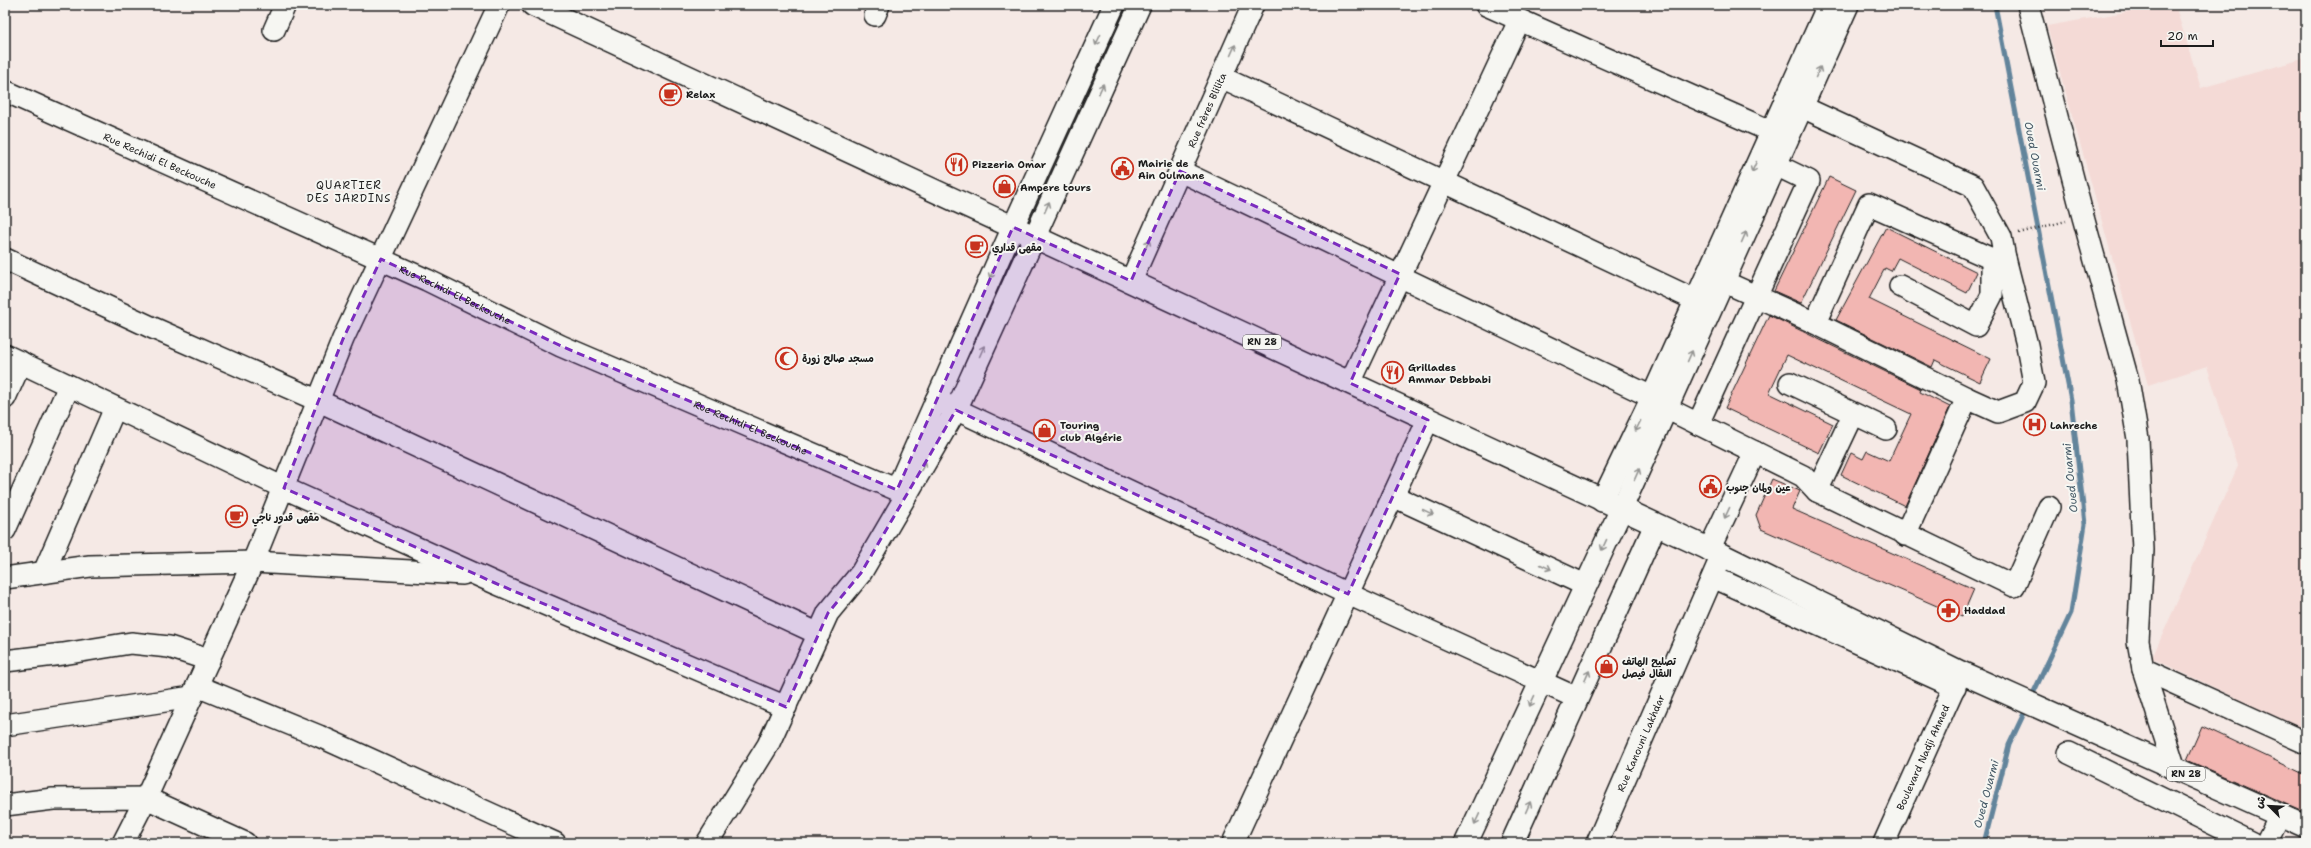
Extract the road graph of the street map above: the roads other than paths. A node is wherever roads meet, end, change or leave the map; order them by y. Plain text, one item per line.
1 (285, 5) edge
2 (499, 5) edge
3 (1114, 5) edge
4 (1140, 5) edge
5 (1253, 5) edge
6 (1486, 5) edge
7 (1828, 5) edge
8 (1848, 5) edge
9 (2028, 5) edge
10 (545, 7) edge
11 (1519, 21) junction
12 (274, 30) dead end
13 (1221, 78) junction
14 (5, 91) edge
15 (1794, 103) junction
16 (1770, 131) junction
17 (1776, 165) junction
18 (1180, 171) junction
19 (1444, 182) junction
20 (1013, 227) junction
21 (1034, 236) junction
22 (5, 259) edge
23 (381, 259) junction
24 (1998, 259) junction
25 (1400, 274) junction
26 (1715, 278) junction
27 (1131, 281) junction
28 (1900, 286) dead end
29 (1756, 296) junction
30 (1704, 304) junction
31 (1816, 323) junction
32 (13, 358) edge
33 (1350, 383) junction
34 (1790, 383) dead end
35 (69, 386) junction
36 (5, 398) edge
37 (1967, 398) junction
38 (936, 400) junction
39 (319, 401) junction
40 (1659, 402) junction
41 (115, 408) junction
42 (956, 410) junction
43 (1853, 415) junction
44 (1428, 420) junction
45 (1698, 424) junction
46 (1886, 429) dead end
47 (1755, 452) junction
48 (284, 488) junction
49 (1816, 491) junction
50 (902, 492) junction
51 (1393, 496) junction
52 (1611, 505) junction
53 (2049, 507) dead end
54 (1655, 526) junction
55 (5, 530) edge
56 (1905, 535) junction
57 (1716, 552) junction
58 (253, 562) junction
59 (44, 572) junction
60 (476, 574) junction
61 (1713, 577) junction
62 (5, 578) edge
63 (1585, 585) junction
64 (1348, 594) junction
65 (819, 634) junction
66 (209, 660) junction
67 (5, 661) edge
68 (2143, 669) junction
69 (1958, 680) junction
70 (1541, 682) junction
71 (195, 692) junction
72 (1577, 698) junction
73 (786, 707) junction
74 (5, 725) edge
75 (2306, 743) edge
76 (2069, 752) dead end
77 (2175, 770) junction
78 (146, 798) junction
79 (5, 805) edge
80 (2280, 815) junction
81 (2306, 827) edge
82 (123, 843) edge
83 (245, 843) edge
84 (555, 843) edge
85 (707, 843) edge
86 (1234, 843) edge
87 (1466, 843) edge
88 (1512, 843) edge
89 (1597, 843) edge
90 (1884, 843) edge
91 (2252, 843) edge
92 (2266, 843) edge

1 - 12 street
2 - 23 street
3 -> 20 street
21 -> 4 street
13 -> 5 street, Rue frères Blilita
6 - 11 street
7 - 15 street
15 -> 8 street
9 - 68 street
10 - 20 main road, RN 28
11 - 16 street
11 - 19 street
13 - 18 street, Rue frères Blilita
13 - 19 street
14 - 23 street, Rue Rechidi El Beckouche
15 - 16 street
15 - 17 street
15 - 24 street
16 -> 26 street
26 -> 17 street
17 - 29 street
18 - 25 street
27 -> 18 street, Rue frères Blilita
19 - 25 street
19 - 30 street
20 - 21 main road, RN 28
20 -> 38 street
21 - 27 main road, RN 28
42 -> 21 street
22 - 39 street
23 - 39 street
23 - 50 street, Rue Rechidi El Beckouche
24 - 28 street
24 - 31 street
24 - 37 street
25 - 33 street
25 - 40 street
26 - 29 street
26 - 30 street
27 - 33 main road, RN 28
29 - 31 street
29 - 45 street
30 - 40 street
31 - 37 street
32 - 35 street
32 - 36 street
33 - 44 main road, RN 28
34 - 43 street
35 - 41 street
35 - 55 street
37 - 56 street
38 - 42 street
38 - 50 street
39 - 48 street
39 - 65 street
40 - 45 street
40 - 52 street
41 - 48 street
41 - 59 street
50 -> 42 street
42 - 64 street
43 - 46 street
43 - 49 street
44 - 51 street
44 - 52 main road, RN 28
45 - 47 street
47 - 49 street
47 -> 57 street, Rue Kanouni Lakhdar
48 - 58 street
48 - 60 street
49 - 56 street
50 - 65 street
51 -> 63 street
51 - 64 street
52 - 54 main road, RN 28
52 -> 63 main road
53 - 56 street
54 - 57 main road, RN 28
72 -> 54 main road
57 - 61 street, Rue Kanouni Lakhdar
57 - 69 main road, RN 28
58 - 59 street
58 - 60 street
58 - 66 street
59 - 62 street
60 - 73 street
61 - 69 street
61 - 89 street, Rue Kanouni Lakhdar
63 - 70 main road
64 - 70 street
64 - 86 street
65 - 73 street
66 - 67 street
66 - 71 street
68 - 75 street
68 - 77 street
69 - 77 main road, RN 28
69 - 90 street, Boulevard Nadji Ahmed
70 - 72 street
70 -> 87 main road
71 - 74 street
71 - 78 street
71 - 84 street
88 -> 72 main road
73 - 85 street
76 - 91 street
77 - 80 main road, RN 28
78 - 79 street
78 - 82 street
78 - 83 street
80 - 81 main road, RN 28
80 - 92 street

